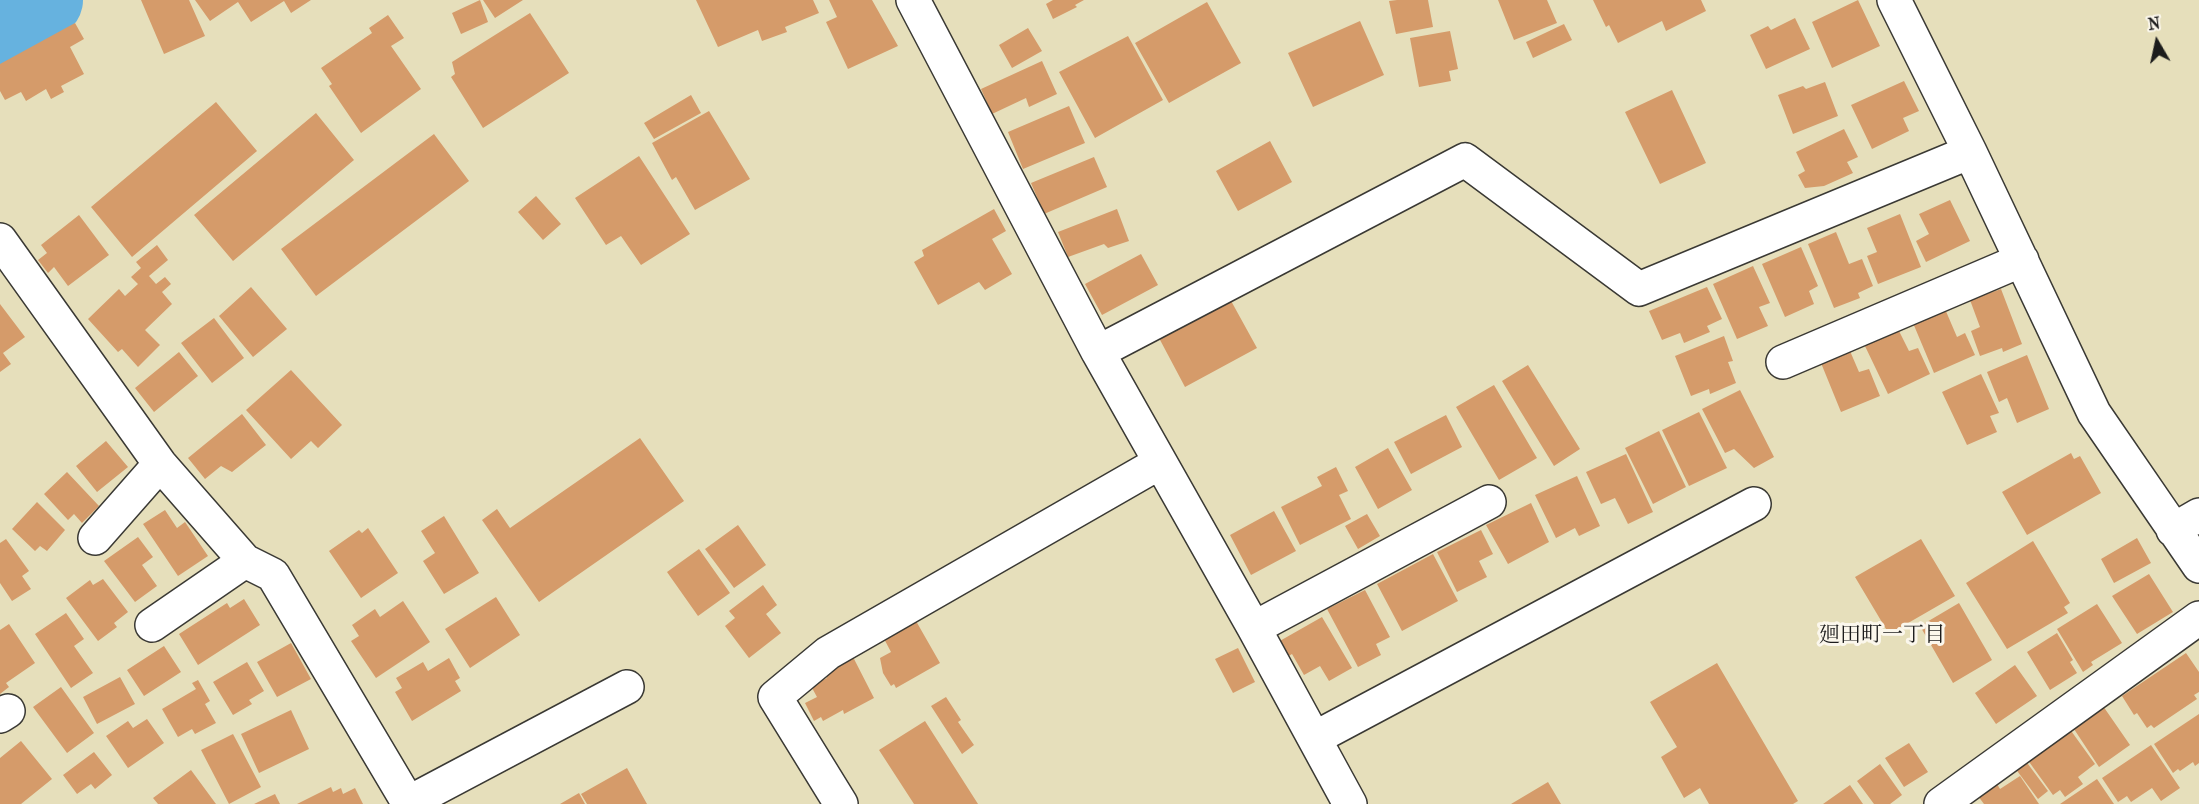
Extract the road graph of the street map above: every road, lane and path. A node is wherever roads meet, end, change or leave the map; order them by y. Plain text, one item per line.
1 (913, 0) edge
2 (1894, 0) edge
3 (1970, 152) junction
4 (0, 240) edge
5 (2022, 260) junction
6 (1098, 352) junction
7 (1783, 362) dead end
8 (1159, 463) junction
9 (160, 464) junction
10 (1489, 502) dead end
11 (1754, 504) dead end
12 (2186, 522) edge
13 (95, 538) dead end
14 (244, 561) junction
15 (2199, 566) edge
16 (2199, 618) edge
17 (152, 625) dead end
18 (1254, 628) junction
19 (627, 687) dead end
20 (1315, 738) junction
21 (1947, 802) edge
22 (408, 803) edge
23 (841, 804) edge
24 (1350, 804) edge

1 - 6 street
2 - 3 street
3 - 5 street
3 - 6 street
4 - 9 street
5 - 7 street
5 - 12 street
6 - 8 street
8 - 18 street
8 - 23 street
9 - 13 street
9 - 14 street
10 - 18 street
11 - 20 street
12 - 15 street
14 - 17 street
14 - 22 street
16 - 21 street
18 - 20 street
19 - 22 street
20 - 24 street

